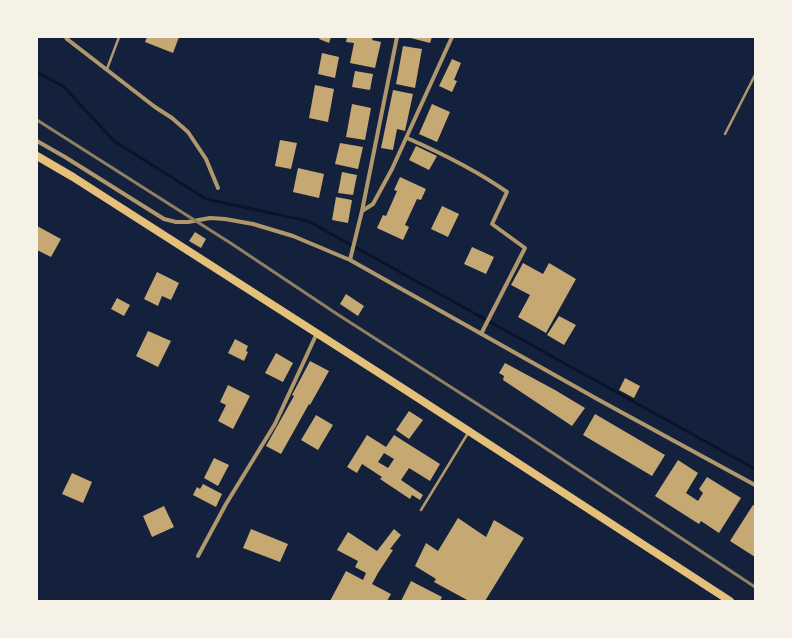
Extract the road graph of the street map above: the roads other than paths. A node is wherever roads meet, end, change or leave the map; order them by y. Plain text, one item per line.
1 (66, 37) edge
2 (119, 37) edge
3 (397, 37) edge
4 (452, 37) edge
5 (108, 69) junction
6 (755, 76) edge
7 (725, 134) dead end
8 (407, 138) junction
9 (37, 141) edge
10 (37, 156) edge
11 (218, 188) dead end
12 (362, 211) junction
13 (350, 260) junction
14 (317, 333) junction
15 (481, 334) junction
16 (469, 431) junction
17 (755, 486) edge
18 (421, 510) dead end
19 (198, 556) dead end
20 (730, 601) edge

1 - 5 street
2 - 5 lane
3 - 12 street
4 - 8 street
5 - 11 street
6 - 7 lane
8 - 12 street
8 - 15 street
9 - 13 street
10 - 14 main road
12 - 13 street
13 - 15 street
14 - 16 main road
14 - 19 street
15 - 17 street
16 - 18 lane
16 - 20 main road

